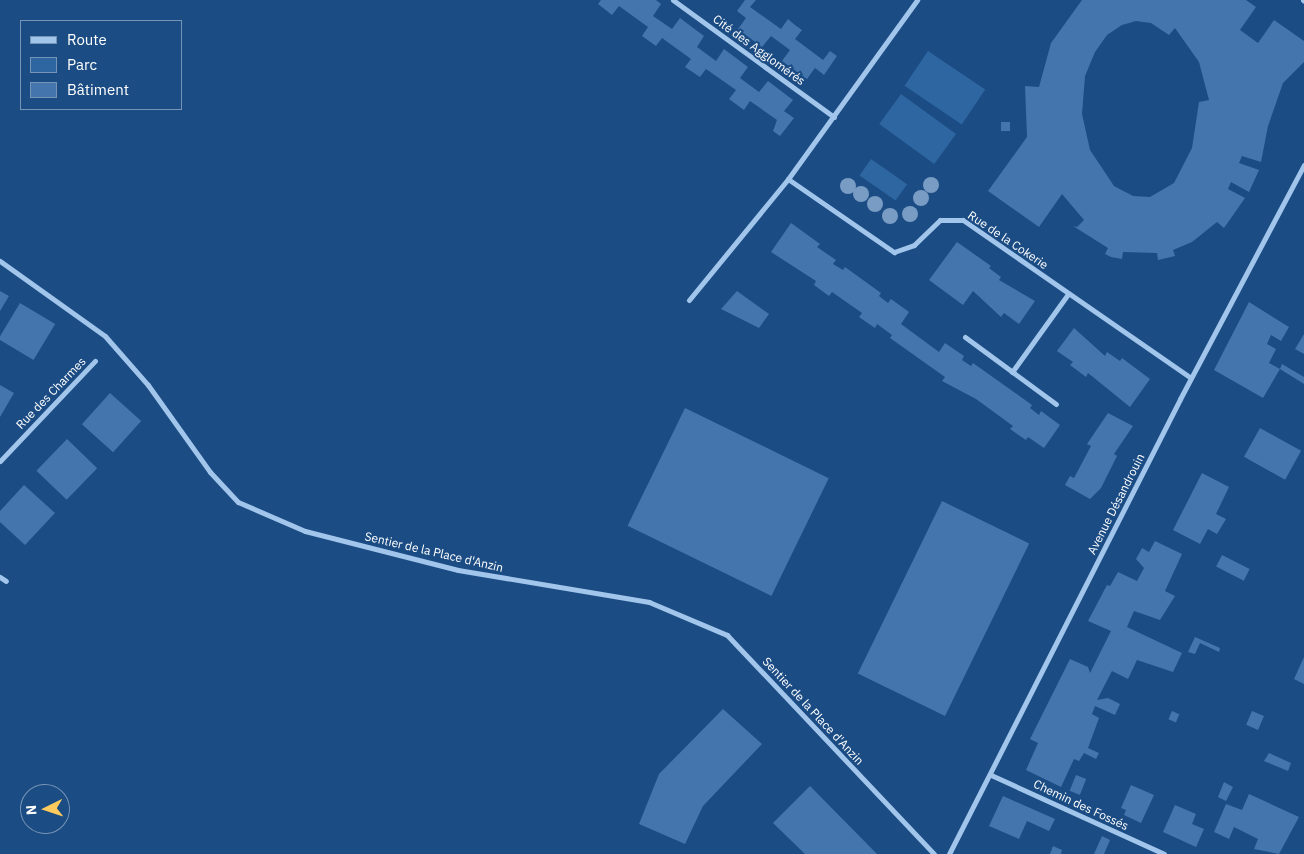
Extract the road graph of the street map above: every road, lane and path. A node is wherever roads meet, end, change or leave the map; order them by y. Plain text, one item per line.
1 (673, 0) edge
2 (917, 0) edge
3 (834, 117) junction
4 (1304, 165) edge
5 (788, 179) junction
6 (0, 261) edge
7 (1068, 294) junction
8 (689, 300) dead end
9 (965, 338) dead end
10 (95, 361) dead end
11 (1012, 372) junction
12 (1191, 378) junction
13 (1056, 404) dead end
14 (0, 461) edge
15 (0, 577) edge
16 (6, 581) dead end
17 (990, 775) junction
18 (934, 854) edge
19 (949, 854) edge
20 (1164, 854) edge

1 - 3 street, Cité des Agglomérés
2 - 3 street
3 - 5 street
4 - 12 street, Avenue Désandrouin
5 - 7 street, Rue de la Cokerie
5 - 8 street
6 - 18 street, Sentier de la Place d'Anzin
7 - 11 street
7 - 12 street, Rue de la Cokerie
9 - 11 street
10 - 14 street, Rue des Charmes
11 - 13 street
12 - 17 street, Avenue Désandrouin
15 - 16 street
17 - 19 street, Avenue Désandrouin
17 - 20 street, Chemin des Fossés

